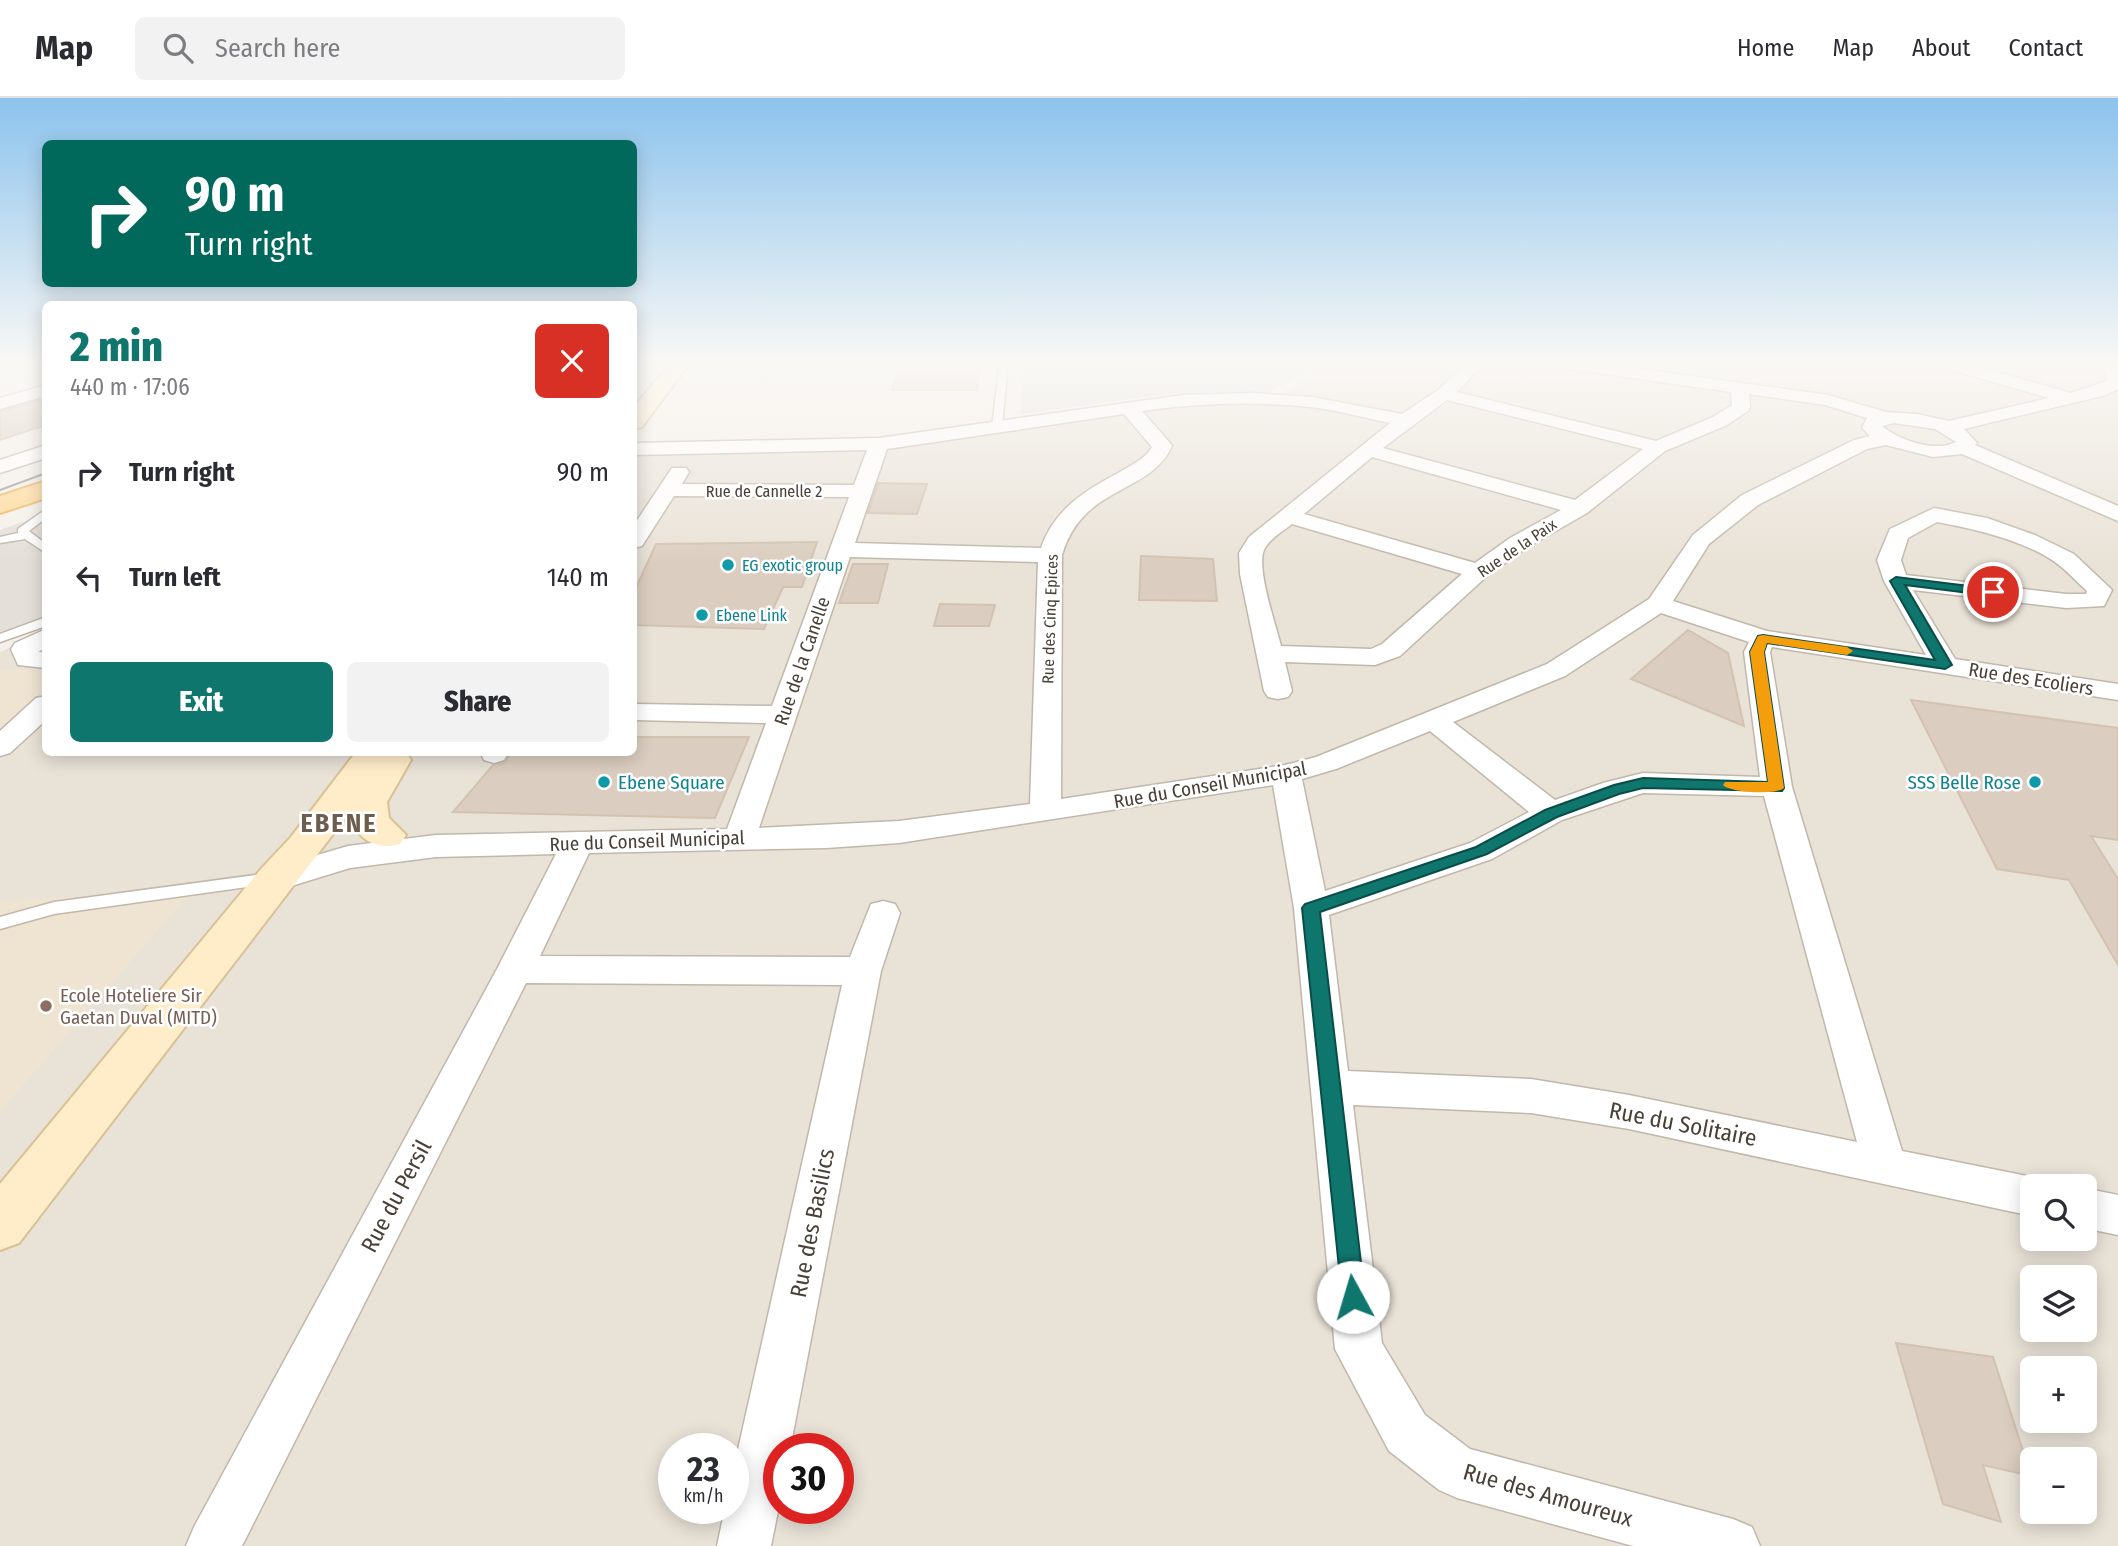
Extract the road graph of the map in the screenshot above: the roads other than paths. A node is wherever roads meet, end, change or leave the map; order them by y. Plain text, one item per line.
1 (974, 430) edge
2 (1148, 430) edge
3 (1394, 430) edge
4 (1588, 430) edge
5 (1700, 430) edge
6 (1883, 430) edge
7 (1888, 430) edge
8 (1952, 430) edge
9 (879, 444) junction
10 (1658, 447) junction
11 (1964, 447) junction
12 (637, 449) edge
13 (1370, 450) junction
14 (42, 452) edge
15 (0, 467) edge
16 (679, 472) dead end
17 (667, 490) junction
18 (42, 491) edge
19 (862, 492) junction
20 (42, 496) edge
21 (0, 508) edge
22 (1579, 508) junction
23 (2118, 514) edge
24 (42, 515) edge
25 (1287, 516) junction
26 (28, 536) junction
27 (637, 536) edge
28 (0, 540) edge
29 (42, 547) edge
30 (841, 550) junction
31 (1050, 555) junction
32 (1479, 571) junction
33 (1896, 581) junction
34 (1658, 604) junction
35 (42, 623) edge
36 (0, 632) edge
37 (17, 632) junction
38 (0, 638) edge
39 (1763, 638) junction
40 (42, 639) edge
41 (1270, 654) junction
42 (42, 660) edge
43 (1945, 665) junction
44 (1278, 691) dead end
45 (2118, 692) edge
46 (42, 708) edge
47 (637, 712) edge
48 (784, 715) junction
49 (1433, 720) junction
50 (0, 747) edge
51 (360, 756) edge
52 (372, 756) edge
53 (396, 756) edge
54 (1286, 774) junction
55 (1777, 788) junction
56 (1045, 813) junction
57 (1551, 813) junction
58 (386, 835) junction
59 (739, 839) junction
60 (577, 844) junction
61 (436, 846) junction
62 (290, 862) junction
63 (1311, 908) junction
64 (883, 913) dead end
65 (0, 923) edge
66 (515, 969) junction
67 (863, 971) junction
68 (1330, 1087) junction
69 (1885, 1166) junction
70 (2020, 1194) edge
71 (2097, 1211) edge
72 (2118, 1215) edge
73 (0, 1225) edge
74 (746, 1540) edge
75 (213, 1546) edge
76 (1733, 1546) edge

1 - 9 street
2 - 31 street, Rue des Cinq Epices
3 - 13 street
4 - 10 street
5 - 10 street, Rue de la Paix
6 - 34 street, Rue du Conseil Municipal
7 - 11 street
8 - 11 street
9 - 12 street
9 - 19 street, Rue de la Canelle
10 - 22 street, Rue de la Paix
11 - 23 street
13 - 22 street
13 - 25 street
14 - 15 street
16 - 17 street
17 - 19 street, Rue de Cannelle 2
17 - 27 street
18 - 21 main road
19 - 30 street, Rue de la Canelle
20 - 21 main road
22 - 32 street, Rue de la Paix
24 - 26 lane
25 - 32 street
25 - 41 street
26 - 28 lane
26 - 29 lane
30 - 31 street
30 - 48 street, Rue de la Canelle
31 - 56 street, Rue des Cinq Epices
32 - 41 street, Rue de la Paix
33 - 33 street
33 - 43 street
34 - 39 street, Rue des Ecoliers
34 - 49 street, Rue du Conseil Municipal
35 - 37 lane
36 - 37 lane
37 - 38 lane
39 - 43 street, Rue des Ecoliers
39 - 55 street
40 - 42 street
41 - 44 street
43 - 45 street, Rue des Ecoliers
46 - 50 street
47 - 48 street
48 - 59 street, Rue de la Canelle
49 - 54 street, Rue du Conseil Municipal
49 - 57 street
51 - 62 main road
52 - 62 main road
53 - 58 main road
54 - 56 street, Rue du Conseil Municipal
54 - 63 street, Rue des Amoureux
55 - 57 street
55 - 69 street
56 - 59 street, Rue du Conseil Municipal
57 - 63 street
58 - 61 street
58 - 62 street
59 - 60 street, Rue du Conseil Municipal
60 - 61 street, Rue du Conseil Municipal
60 - 66 street, Rue du Persil
61 - 62 street
62 - 65 lane
62 - 73 main road
63 - 68 street, Rue des Amoureux
64 - 67 street, Rue des Basilics
66 - 67 street
66 - 75 street, Rue du Persil
67 - 74 street, Rue des Basilics
68 - 69 street, Rue du Solitaire
68 - 76 street, Rue des Amoureux
69 - 70 street, Rue du Solitaire
71 - 72 street

